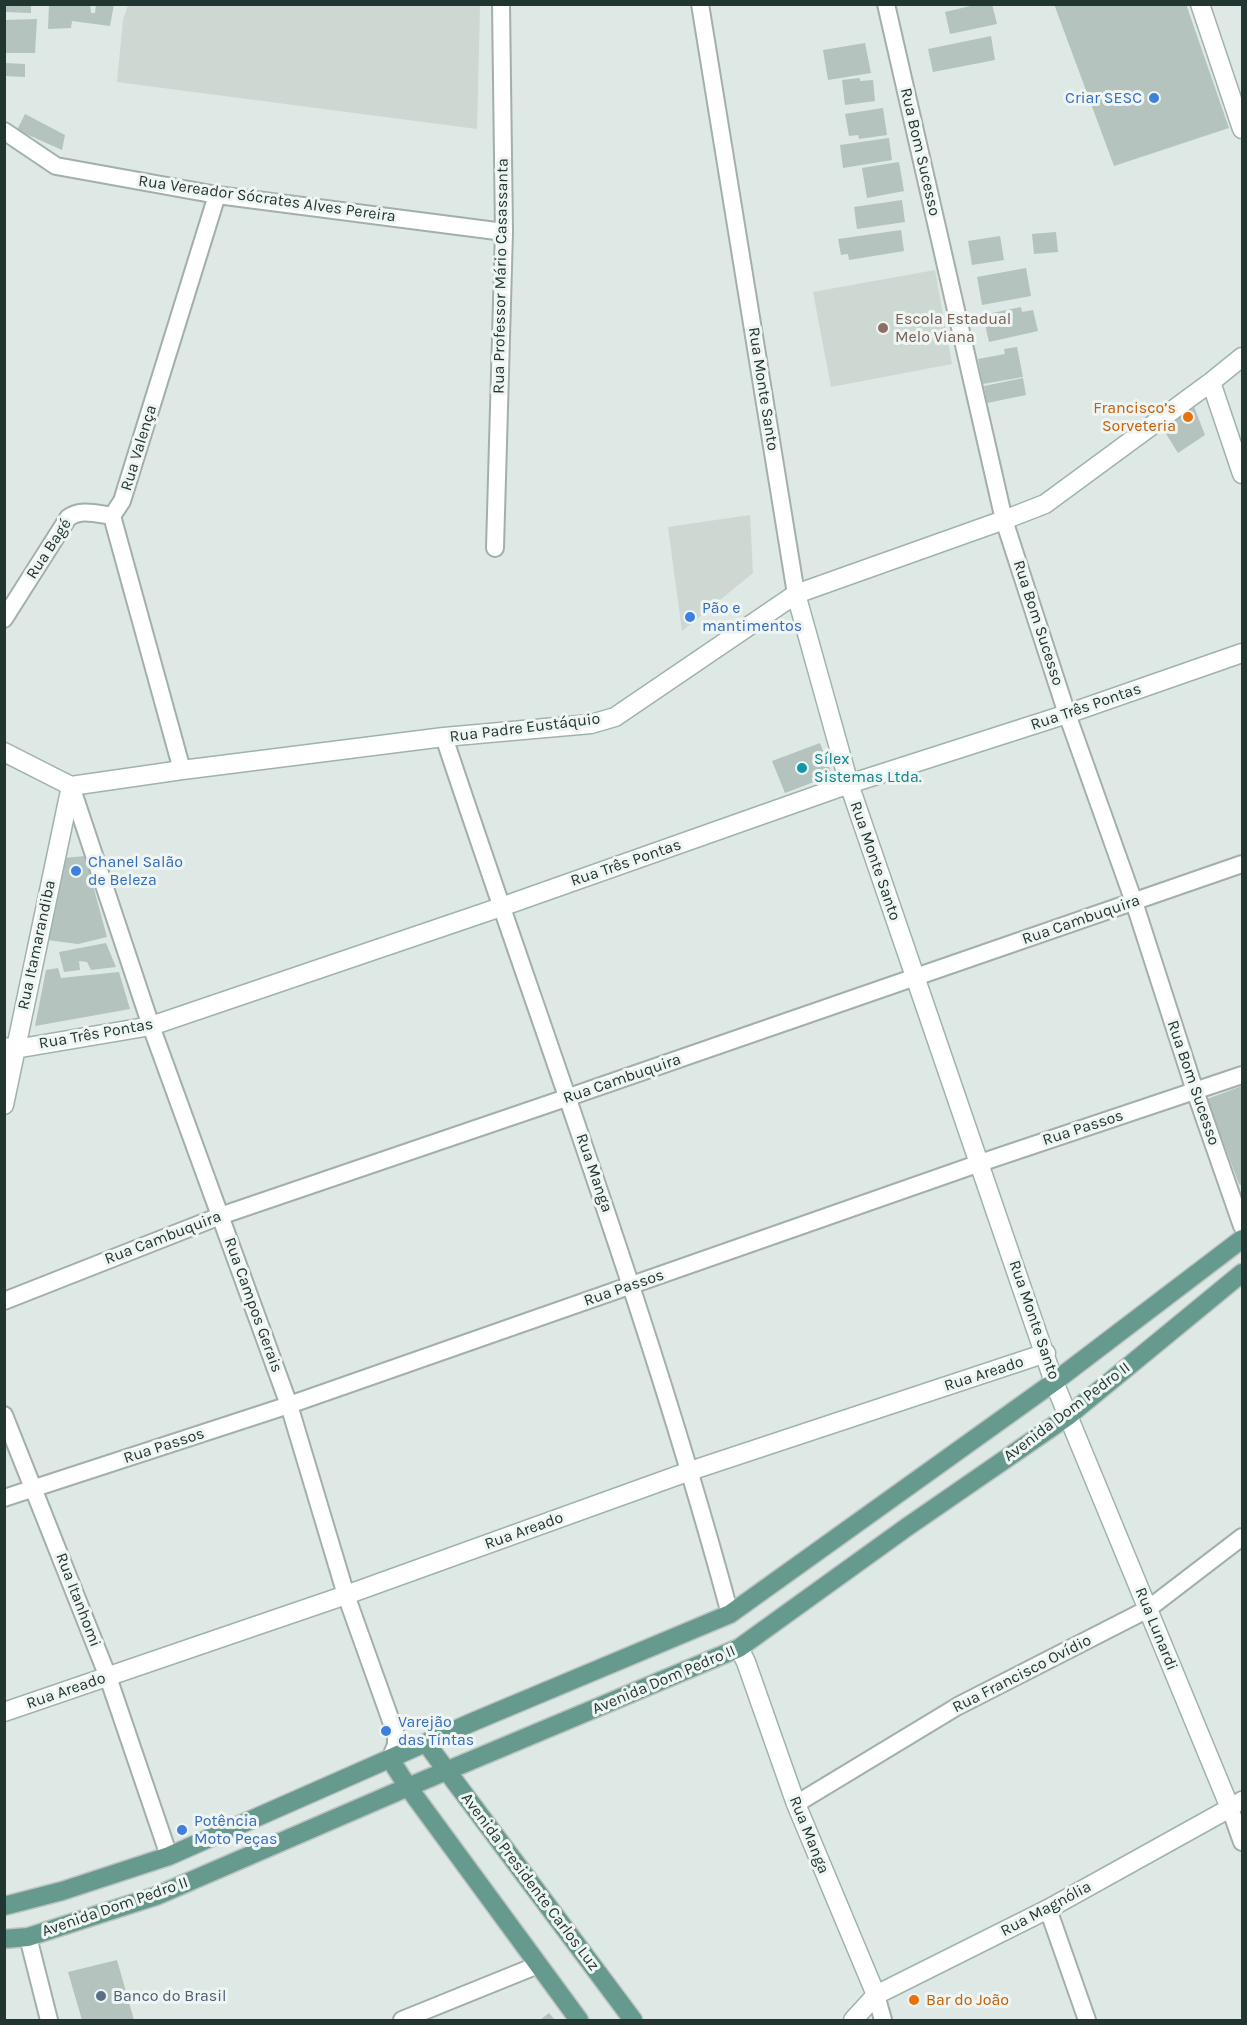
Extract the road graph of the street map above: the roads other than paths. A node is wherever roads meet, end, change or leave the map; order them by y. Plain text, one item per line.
1 (501, 4) edge
2 (700, 4) edge
3 (886, 4) edge
4 (1200, 4) edge
5 (1242, 129) edge
6 (4, 131) edge
7 (217, 195) junction
8 (504, 232) junction
9 (1242, 357) edge
10 (1211, 382) junction
11 (1237, 440) edge
12 (1242, 474) edge
13 (112, 516) junction
14 (1005, 520) junction
15 (495, 548) dead end
16 (796, 594) junction
17 (4, 619) edge
18 (1242, 653) edge
19 (1067, 714) junction
20 (444, 738) junction
21 (4, 752) edge
22 (182, 770) junction
23 (849, 784) junction
24 (71, 786) junction
25 (1242, 864) edge
26 (1134, 902) junction
27 (501, 907) junction
28 (915, 978) junction
29 (151, 1026) junction
30 (10, 1048) edge
31 (1242, 1075) edge
32 (1195, 1091) junction
33 (568, 1097) junction
34 (4, 1105) edge
35 (980, 1163) junction
36 (220, 1216) junction
37 (1242, 1226) edge
38 (1242, 1239) edge
39 (1242, 1274) edge
40 (632, 1285) junction
41 (4, 1301) edge
42 (1046, 1353) junction
43 (1054, 1382) junction
44 (289, 1405) junction
45 (4, 1415) edge
46 (1068, 1416) junction
47 (690, 1471) junction
48 (34, 1489) junction
49 (4, 1498) edge
50 (1242, 1537) edge
51 (346, 1595) junction
52 (1148, 1610) junction
53 (730, 1614) junction
54 (740, 1648) junction
55 (108, 1677) junction
56 (4, 1712) edge
57 (426, 1743) junction
58 (390, 1758) junction
59 (446, 1772) junction
60 (408, 1787) junction
61 (796, 1804) junction
62 (1236, 1804) edge
63 (1242, 1842) edge
64 (169, 1856) junction
65 (4, 1906) edge
66 (1048, 1909) junction
67 (28, 1937) junction
68 (4, 1939) edge
69 (538, 1965) junction
70 (876, 1995) junction
71 (49, 2020) edge
72 (402, 2020) edge
73 (579, 2020) edge
74 (633, 2020) edge
75 (853, 2020) edge
76 (883, 2020) edge
77 (1087, 2020) edge

1 - 8 street, Rua Professor Mário Casassanta
2 - 16 street, Rua Monte Santo
3 - 14 street, Rua Bom Sucesso
4 - 5 street
6 - 7 street, Rua Vereador Sócrates Alves Pereira
7 - 8 street, Rua Vereador Sócrates Alves Pereira
7 - 13 street, Rua Valença
8 - 15 street, Rua Professor Mário Casassanta
9 - 10 street, Rua Padre Eustáquio
10 - 11 street
10 - 14 street, Rua Padre Eustáquio
11 - 12 street
13 - 17 street, Rua Bagé
13 - 22 street
14 - 16 street, Rua Padre Eustáquio
14 - 19 street, Rua Bom Sucesso
16 - 20 street, Rua Padre Eustáquio
16 - 23 street, Rua Monte Santo
18 - 19 street, Rua Três Pontas
19 - 23 street, Rua Três Pontas
19 - 26 street, Rua Bom Sucesso
20 - 22 street, Rua Padre Eustáquio
20 - 27 street, Rua Manga
21 - 24 street
22 - 24 street, Rua Padre Eustáquio
23 - 27 street, Rua Três Pontas
23 - 28 street, Rua Monte Santo
24 - 29 street, Rua Campos Gerais
24 - 30 street, Rua Itamarandiba
25 - 26 street, Rua Cambuquira
26 - 28 street, Rua Cambuquira
26 - 32 street, Rua Bom Sucesso
27 - 29 street, Rua Três Pontas
27 - 33 street, Rua Manga
28 - 33 street, Rua Cambuquira
28 - 35 street, Rua Monte Santo
29 - 30 street, Rua Três Pontas
29 - 36 street, Rua Campos Gerais
30 - 34 street, Rua Itamarandiba
31 - 32 street, Rua Passos
32 - 35 street, Rua Passos
32 - 37 street, Rua Bom Sucesso
33 - 36 street, Rua Cambuquira
33 - 40 street, Rua Manga
35 - 40 street, Rua Passos
35 - 42 street, Rua Monte Santo
36 - 41 street, Rua Cambuquira
36 - 44 street, Rua Campos Gerais
38 - 43 main road, Avenida Dom Pedro II
39 - 46 main road, Avenida Dom Pedro II
40 - 44 street, Rua Passos
40 - 47 street, Rua Manga
42 - 43 street, Rua Monte Santo
42 - 47 street, Rua Areado
43 - 46 street, Rua Monte Santo
43 - 53 main road, Avenida Dom Pedro II
44 - 48 street, Rua Passos
44 - 51 street, Rua Campos Gerais
45 - 48 street, Rua Itanhomi
46 - 52 street, Rua Lunardi
46 - 54 main road, Avenida Dom Pedro II
47 - 51 street, Rua Areado
47 - 53 street, Rua Manga
48 - 49 street, Rua Passos
48 - 55 street, Rua Itanhomi
50 - 52 street, Rua Francisco Ovídio
51 - 55 street, Rua Areado
51 - 58 street, Rua Campos Gerais
52 - 61 street, Rua Francisco Ovídio
52 - 62 street, Rua Lunardi
53 - 57 main road, Avenida Dom Pedro II
54 - 59 main road, Avenida Dom Pedro II
54 - 61 street, Rua Manga
55 - 56 street, Rua Areado
55 - 64 street, Rua Itanhomi
57 - 58 main road, Avenida Dom Pedro II
57 - 59 main road, Avenida Presidente Carlos Luz
58 - 60 main road
58 - 64 main road, Avenida Dom Pedro II
59 - 60 main road, Avenida Dom Pedro II
59 - 74 main road, Avenida Presidente Carlos Luz
60 - 67 main road, Avenida Dom Pedro II
60 - 69 main road
61 - 70 street, Rua Manga
62 - 63 street, Rua Lunardi
62 - 66 street, Rua Magnólia
64 - 65 main road, Avenida Dom Pedro II
66 - 70 street, Rua Magnólia
66 - 77 street
67 - 68 main road, Avenida Dom Pedro II
67 - 71 street
69 - 72 street
69 - 73 main road
70 - 75 street, Rua Magnólia
70 - 76 street, Rua Manga

